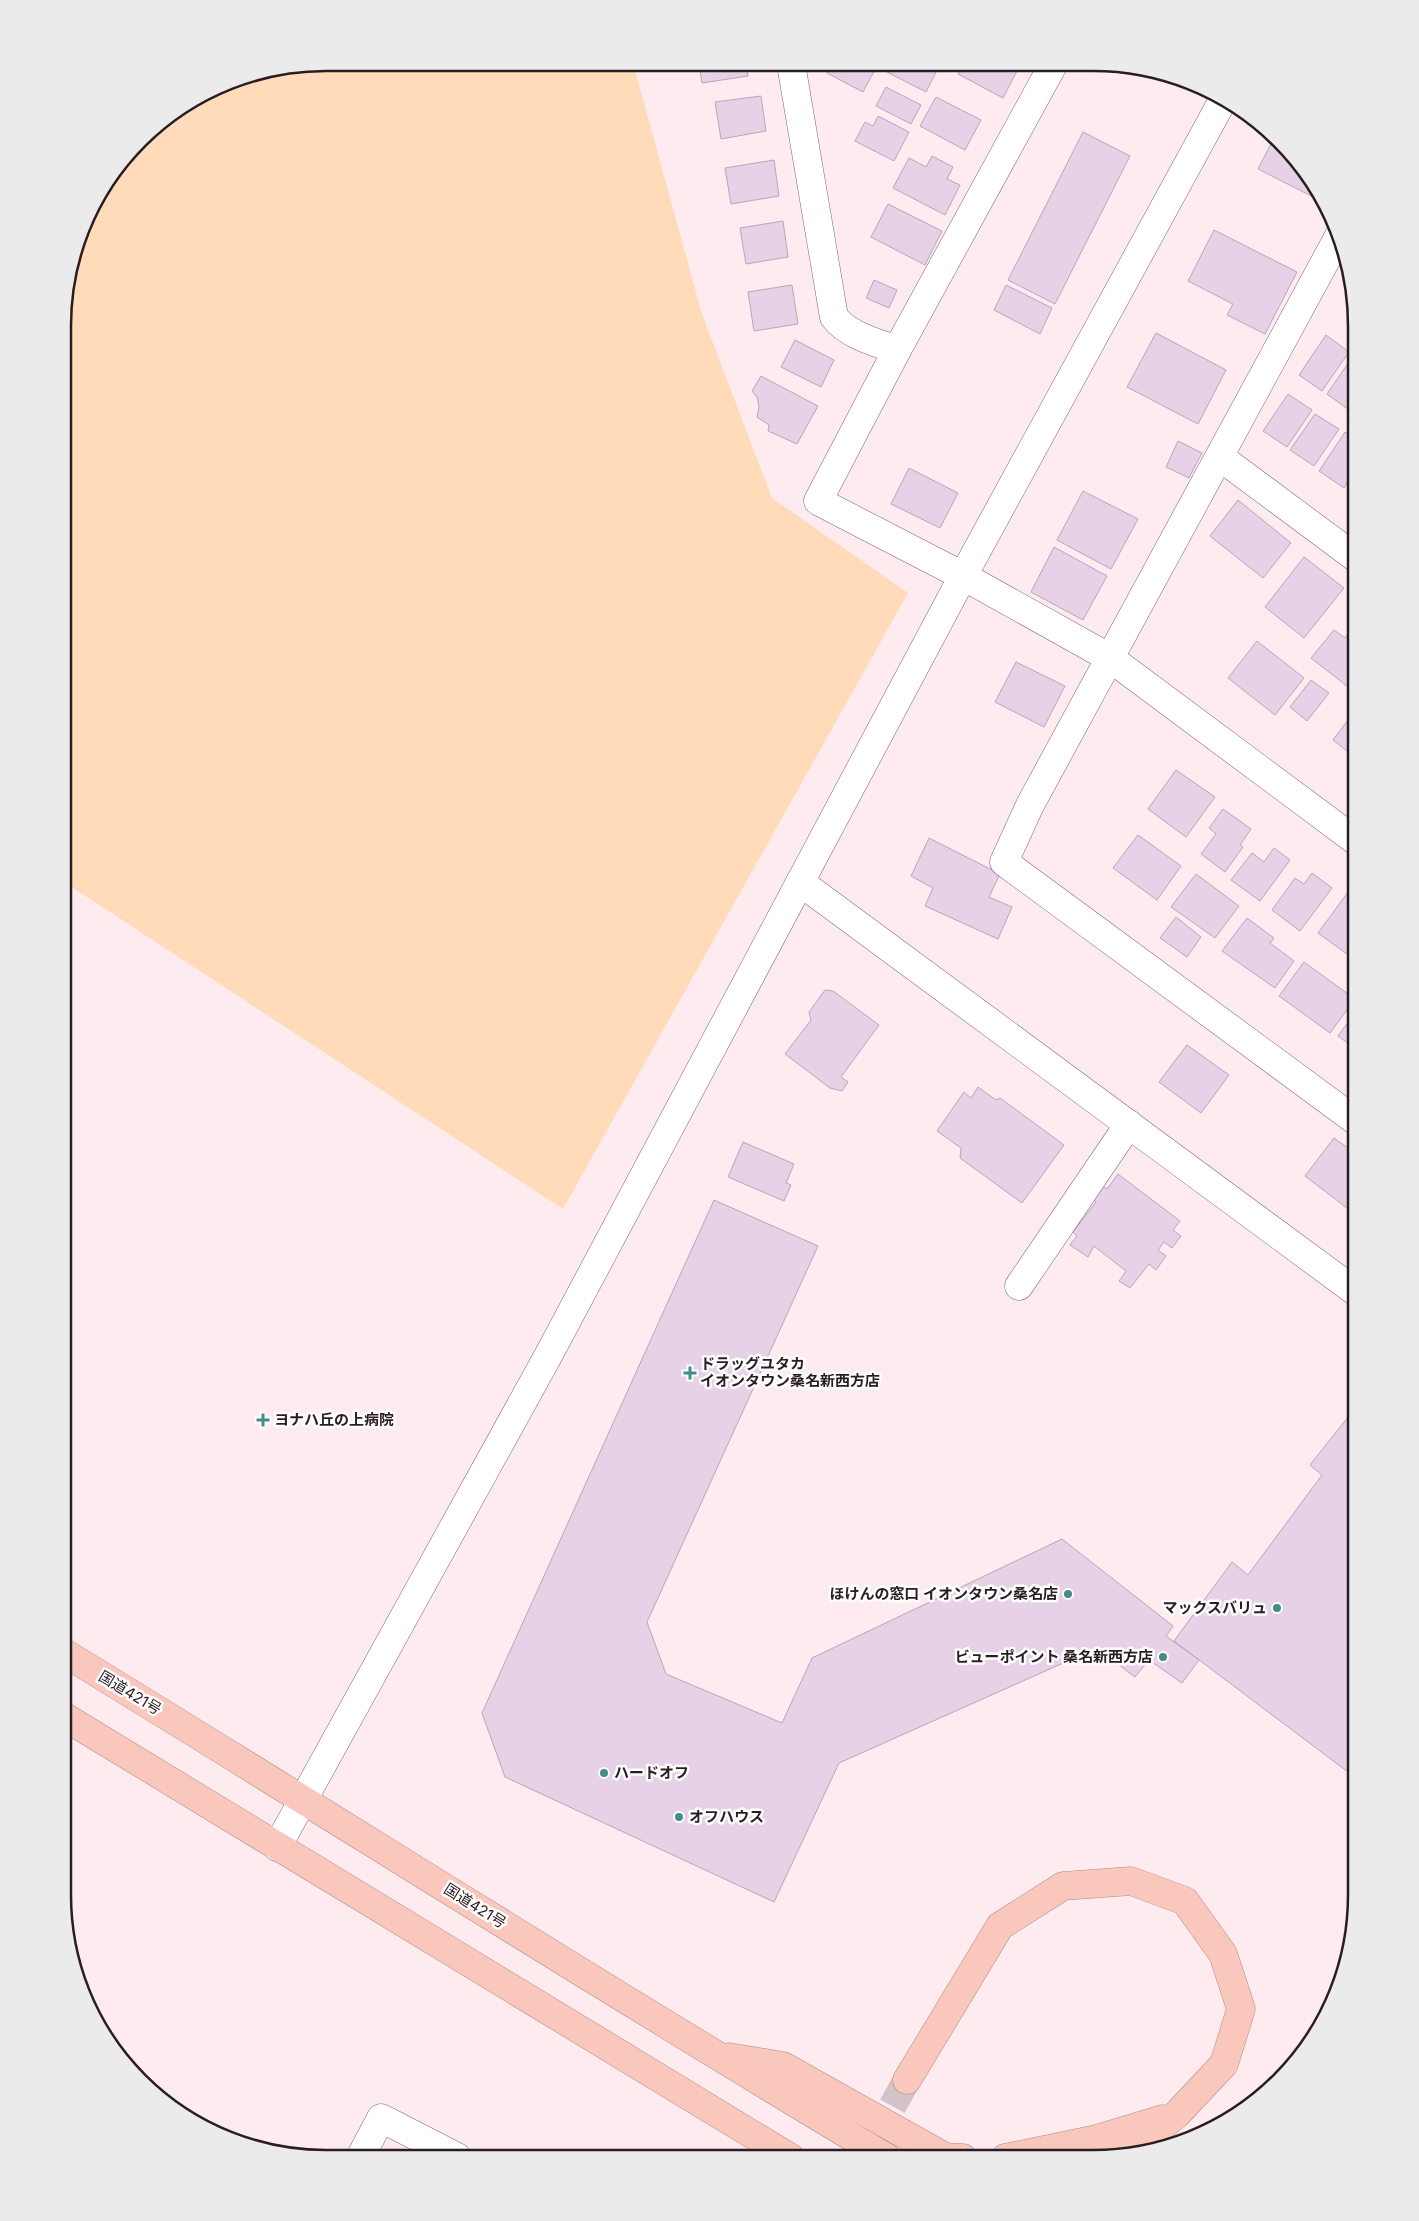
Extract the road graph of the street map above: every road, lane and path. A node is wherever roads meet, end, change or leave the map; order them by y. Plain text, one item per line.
1 (792, 71) edge
2 (1050, 71) edge
3 (1220, 105) edge
4 (1337, 254) edge
5 (897, 350) junction
6 (1220, 457) junction
7 (1348, 552) edge
8 (963, 576) junction
9 (1110, 658) junction
10 (1348, 835) edge
11 (800, 882) junction
12 (1348, 1115) edge
13 (1129, 1124) junction
14 (1019, 1286) dead end
15 (1348, 1286) edge
16 (71, 1657) edge
17 (71, 1721) edge
18 (303, 1799) junction
19 (277, 1847) junction
20 (713, 2054) junction
21 (907, 2080) tunnel mouth
22 (1177, 2114) junction
23 (1138, 2146) edge
24 (363, 2150) edge
25 (443, 2150) edge
26 (778, 2150) edge
27 (874, 2150) edge
28 (933, 2150) edge
29 (1045, 2150) edge

1 - 5 street
2 - 5 street
3 - 8 street
4 - 6 street
5 - 8 street
6 - 7 street
6 - 9 street
8 - 9 street
8 - 11 street
9 - 10 street
9 - 12 street
11 - 13 street
11 - 18 street
13 - 14 street
13 - 15 street
16 - 18 highway, 国道421号
17 - 19 highway
18 - 19 street
18 - 20 highway, 国道421号
19 - 26 highway
20 - 27 highway, 国道421号
20 - 28 highway
21 - 22 highway
22 - 23 highway
22 - 29 highway
24 - 25 street

